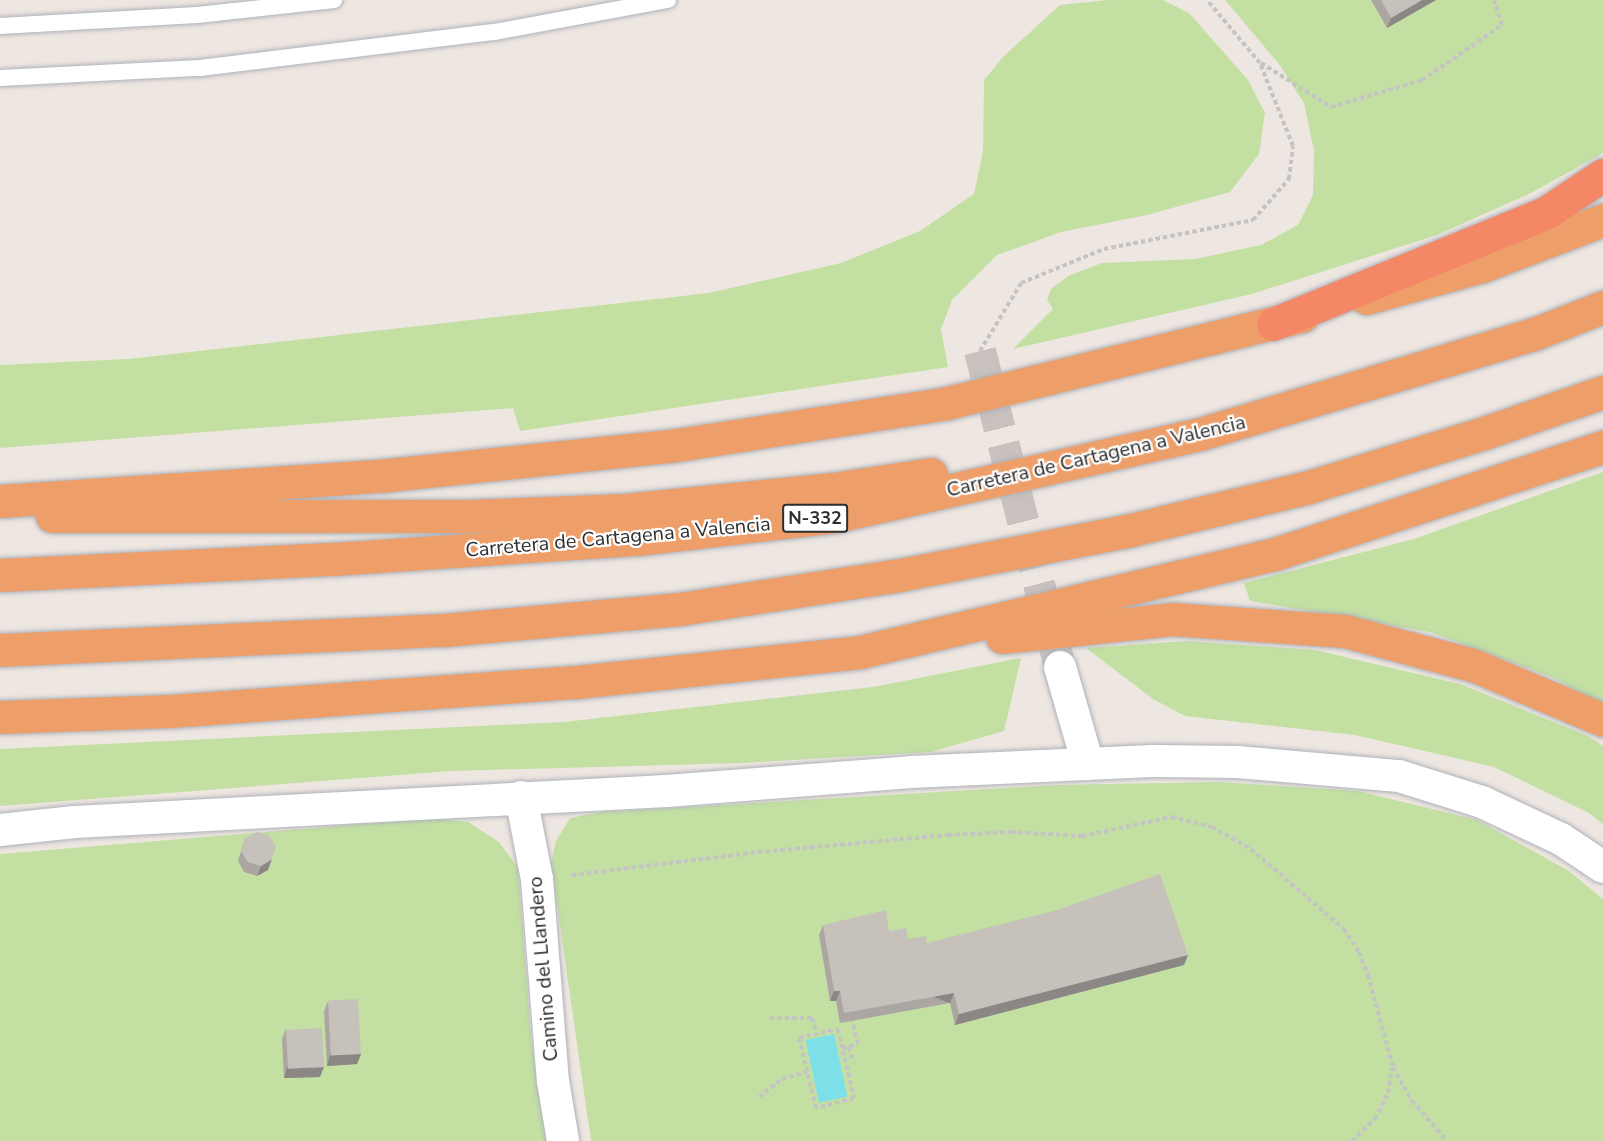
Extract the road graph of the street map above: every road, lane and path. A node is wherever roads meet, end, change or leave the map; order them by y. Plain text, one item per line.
1 (334, 0) edge
2 (668, 0) edge
3 (1207, 0) edge
4 (1494, 0) edge
5 (0, 26) edge
6 (1260, 63) junction
7 (0, 78) edge
8 (1603, 175) edge
9 (1603, 220) edge
10 (1603, 307) edge
11 (1273, 324) junction
12 (980, 351) dead end
13 (1603, 392) edge
14 (1200, 435) junction
15 (1603, 447) edge
16 (0, 501) edge
17 (0, 515) edge
18 (0, 575) edge
19 (0, 650) edge
20 (860, 652) junction
21 (1060, 667) tunnel mouth
22 (0, 717) edge
23 (1603, 720) edge
24 (1088, 764) junction
25 (521, 797) junction
26 (0, 830) edge
27 (1603, 867) edge
28 (537, 879) junction
29 (770, 1018) dead end
30 (852, 1020) edge
31 (817, 1034) junction
32 (849, 1047) junction
33 (842, 1048) junction
34 (853, 1062) dead end
35 (1393, 1067) junction
36 (807, 1072) junction
37 (759, 1097) dead end
38 (563, 1141) edge
39 (1352, 1141) edge
40 (1447, 1141) edge

1 - 5 lane
2 - 7 lane
3 - 6 path
4 - 6 path
6 - 12 path
8 - 11 highway
9 - 11 highway
10 - 14 highway, Carretera de Cartagena a Valencia / N-332
11 - 16 highway
13 - 19 highway
14 - 17 highway, N-332
14 - 18 highway, Carretera de Cartagena a Valencia / N-332
15 - 20 highway
20 - 22 highway
20 - 23 highway
21 - 24 street
24 - 25 street
24 - 27 street
25 - 26 street
25 - 28 street, Camino del Llandero
28 - 35 path
28 - 38 street, Camino del Llandero
29 - 31 path
30 - 32 path
31 - 33 path
31 - 36 path
32 - 33 path
32 - 34 path
33 - 36 path
35 - 39 path
35 - 40 path
36 - 37 path

